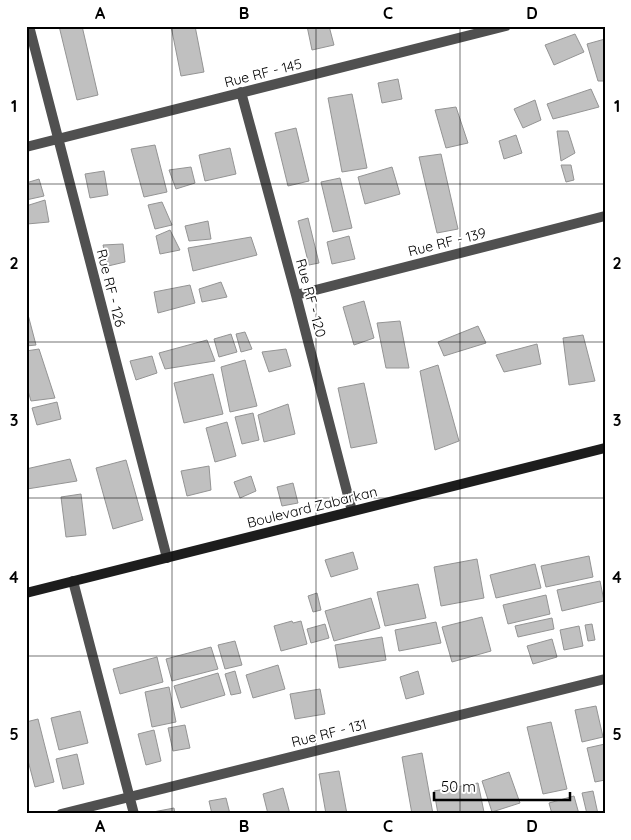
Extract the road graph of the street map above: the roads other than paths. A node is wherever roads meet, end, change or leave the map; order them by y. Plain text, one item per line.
1 (29, 26) edge
2 (506, 26) edge
3 (241, 92) junction
4 (58, 139) junction
5 (26, 147) edge
6 (605, 216) edge
7 (296, 295) junction
8 (605, 448) edge
9 (352, 512) junction
10 (167, 558) junction
11 (73, 581) junction
12 (26, 593) edge
13 (605, 679) edge
14 (130, 797) junction
15 (61, 814) edge
16 (134, 814) edge

1 - 4 street, Rue RF - 126
2 - 3 street, Rue RF - 145
3 - 4 street, Rue RF - 145
3 - 7 street, Rue RF - 120
4 - 5 street, Rue RF - 145
4 - 10 street, Rue RF - 126
6 - 7 street, Rue RF - 139
7 - 9 street, Rue RF - 120
8 - 9 street, Boulevard Zabarkan
9 - 10 street, Boulevard Zabarkan
10 - 11 street, Boulevard Zabarkan
11 - 12 street, Boulevard Zabarkan
11 - 14 street
13 - 14 street, Rue RF - 131
14 - 15 street, Rue RF - 131
14 - 16 street

